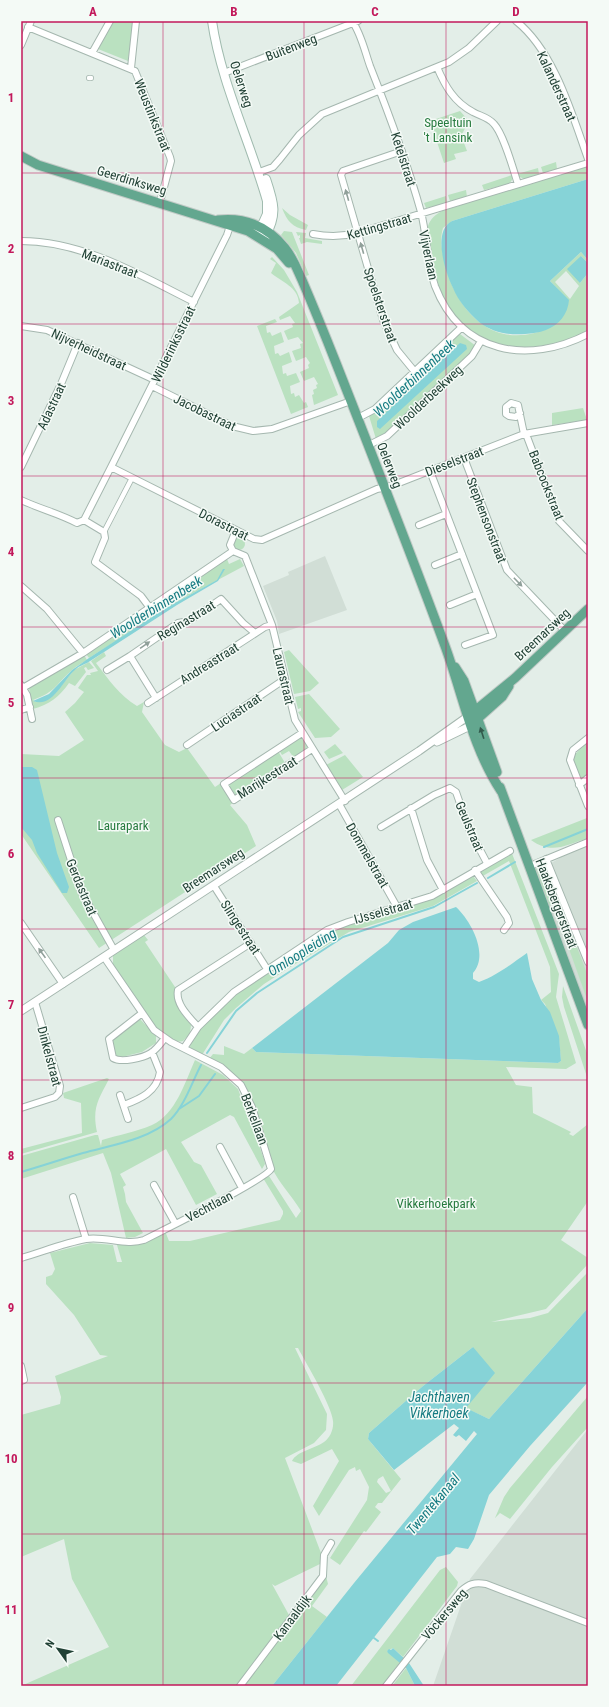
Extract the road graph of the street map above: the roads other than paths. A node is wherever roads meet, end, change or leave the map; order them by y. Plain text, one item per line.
1 (31, 21) edge
2 (110, 21) edge
3 (136, 21) edge
4 (212, 21) edge
5 (497, 21) edge
6 (516, 21) edge
7 (355, 22) edge
8 (28, 27) junction
9 (21, 45) edge
10 (92, 53) junction
11 (437, 67) junction
12 (131, 68) junction
13 (224, 73) junction
14 (380, 90) junction
15 (402, 151) junction
16 (252, 154) junction
17 (21, 156) edge
18 (588, 159) edge
19 (21, 162) edge
20 (588, 163) edge
21 (38, 164) junction
22 (262, 171) junction
23 (518, 184) junction
24 (160, 202) junction
25 (421, 213) junction
26 (231, 222) junction
27 (357, 233) junction
28 (263, 234) junction
29 (313, 234) dead end
30 (21, 241) edge
31 (194, 302) junction
32 (21, 326) edge
33 (462, 327) junction
34 (588, 334) edge
35 (481, 341) junction
36 (78, 344) junction
37 (415, 372) junction
38 (154, 383) junction
39 (351, 401) junction
40 (520, 413) dead end
41 (361, 417) junction
42 (588, 424) edge
43 (525, 434) junction
44 (372, 444) junction
45 (464, 458) junction
46 (21, 467) edge
47 (111, 467) junction
48 (430, 471) junction
49 (132, 478) junction
50 (384, 487) junction
51 (21, 500) edge
52 (446, 514) junction
53 (84, 520) junction
54 (419, 525) dead end
55 (236, 530) junction
56 (104, 532) junction
57 (233, 551) junction
58 (588, 551) edge
59 (462, 554) junction
60 (434, 565) dead end
61 (21, 586) edge
62 (477, 594) junction
63 (450, 605) dead end
64 (150, 608) junction
65 (588, 609) edge
66 (272, 625) junction
67 (565, 631) junction
68 (255, 634) junction
69 (466, 645) dead end
70 (84, 652) junction
71 (130, 656) junction
72 (451, 661) junction
73 (107, 670) dead end
74 (285, 679) junction
75 (22, 687) edge
76 (156, 698) junction
77 (148, 703) dead end
78 (30, 707) junction
79 (21, 710) edge
80 (476, 714) junction
81 (32, 719) dead end
82 (468, 721) junction
83 (302, 733) junction
84 (588, 738) edge
85 (186, 745) dead end
86 (312, 749) junction
87 (588, 778) edge
88 (579, 785) junction
89 (501, 791) junction
90 (342, 802) junction
91 (588, 806) edge
92 (411, 808) junction
93 (58, 820) dead end
94 (381, 827) dead end
95 (588, 842) edge
96 (510, 851) dead end
97 (546, 859) junction
98 (487, 863) junction
99 (530, 866) junction
100 (475, 870) junction
101 (214, 886) junction
102 (443, 890) junction
103 (397, 907) junction
104 (21, 923) edge
105 (504, 930) dead end
106 (251, 943) junction
107 (114, 950) junction
108 (104, 957) junction
109 (588, 962) edge
110 (268, 969) junction
111 (63, 984) junction
112 (35, 1002) junction
113 (21, 1011) edge
114 (141, 1014) junction
115 (588, 1025) edge
116 (198, 1027) junction
117 (165, 1038) junction
118 (184, 1048) junction
119 (152, 1052) junction
120 (120, 1095) dead end
121 (124, 1105) junction
122 (21, 1108) edge
123 (128, 1119) dead end
124 (220, 1147) dead end
125 (270, 1171) joint
126 (154, 1185) dead end
127 (242, 1188) junction
128 (73, 1197) dead end
129 (175, 1223) junction
130 (86, 1239) junction
131 (21, 1258) edge
132 (21, 1366) edge
133 (21, 1381) edge
134 (331, 1543) dead end
135 (588, 1623) edge
136 (240, 1686) edge
137 (386, 1686) edge

1 - 8 street
2 - 10 street
3 - 12 street
4 - 13 main road, Oelerweg
5 - 11 street
6 - 18 street, Kalanderstraat
7 - 13 street, Buitenweg
7 - 14 street, Ketelstraat
8 - 9 street
8 - 10 street, Weustinkstraat
10 - 12 street, Weustinkstraat
11 - 14 street
11 - 23 street
12 - 24 street, Weustinkstraat
13 - 16 main road, Oelerweg
14 - 15 street, Ketelstraat
14 - 22 street
15 - 25 street, Ketelstraat
27 -> 15 street, Spoelsterstraat
16 - 22 main road, Oelerweg
16 - 28 main road, Oelerweg
17 - 21 main road, Geerdinksweg
19 - 21 main road, Geerdinksweg
20 - 23 street, Vijverlaan
21 - 24 main road, Geerdinksweg
22 - 28 main road, Oelerweg
23 - 25 street, Vijverlaan
24 - 26 main road, Geerdinksweg
25 - 27 street, Kettingstraat
25 - 33 street, Vijverlaan
26 - 28 main road, Geerdinksweg
26 - 31 street, Wilderinksstraat
27 - 29 street, Kettingstraat
37 -> 27 street, Spoelsterstraat
28 - 39 main road, Oelerweg
30 - 31 street, Mariastraat
31 - 38 street, Wilderinksstraat
32 - 36 street, Nijverheidstraat
33 - 35 street, Vijverlaan
33 - 37 street, Woolderbeekweg
34 - 35 street, Vijverlaan
35 - 44 street, Woolderbeekweg
36 - 38 street, Nijverheidstraat
36 - 46 street, Adastraat
37 - 41 street, Woolderbeekweg
38 - 39 street, Jacobastraat
38 - 47 street, Wilderinksstraat
39 - 41 main road, Oelerweg
40 - 43 street
41 - 44 main road, Oelerweg
42 - 43 street, Dieselstraat
43 - 45 street, Dieselstraat
43 - 58 street, Babcockstraat
44 - 50 main road, Oelerweg
45 - 48 street, Dieselstraat
45 -> 67 street, Stephensonstraat
47 - 49 street, Dorastraat
47 - 53 street, Wilderinksstraat
48 - 50 street, Dieselstraat
48 - 52 street
49 - 55 street, Dorastraat
49 - 56 street
50 - 55 street, Dorastraat
50 - 72 main road, Oelerweg
51 - 53 street
52 - 54 street
52 - 59 street
53 - 56 street
55 - 57 street
56 - 64 street
57 - 64 street
57 - 66 street, Laurastraat
59 - 60 street
59 - 62 street
61 - 70 street
62 - 63 street
62 - 69 street
64 - 70 street
65 - 67 main road, Breemarsweg
66 - 68 street, Andreastraat
66 - 74 street, Laurastraat
67 - 80 main road, Breemarsweg
71 -> 68 street, Reginastraat
68 - 76 street, Andreastraat
70 - 75 street
71 - 73 street, Reginastraat
71 - 76 street
72 - 80 main road, Oelerweg
72 - 82 main road, Oelerweg
74 - 83 street, Laurastraat
74 - 85 street, Luciastraat
75 - 78 street
76 - 77 street, Andreastraat
78 - 79 street
78 - 81 street
80 - 82 main road, Breemarsweg
89 -> 80 main road, Haaksbergerstraat
82 - 89 main road, Haaksbergerstraat
82 - 90 street, Breemarsweg
83 - 86 street, Laurastraat
83 - 86 street, Marijkestraat
84 - 88 street
86 - 90 street, Laurastraat
87 - 88 street
88 - 91 street
89 - 99 main road, Haaksbergerstraat
90 - 101 street, Breemarsweg
90 - 103 street, Dommelstraat
92 - 94 street, Geulstraat
92 - 98 street, Geulstraat
92 - 102 street
93 - 107 street, Gerdastraat
95 - 97 street
96 - 98 street, IJsselstraat
97 - 99 street
97 - 109 street, Haaksbergerstraat
98 - 100 street, IJsselstraat
99 - 115 main road, Haaksbergerstraat
100 - 102 street, IJsselstraat
100 - 105 street
101 - 106 street, Slingestraat
101 - 107 street, Breemarsweg
102 - 103 street, IJsselstraat
103 - 110 street, IJsselstraat
111 -> 104 street
106 - 110 street, Slingestraat
106 - 116 street
107 - 108 street, Breemarsweg
108 - 111 street, Breemarsweg
108 - 114 street, Berkellaan
110 - 116 street, IJsselstraat
111 - 112 street, Breemarsweg
112 - 113 street, Breemarsweg
112 - 122 street, Dinkelstraat
114 - 117 street, Berkellaan
114 - 119 street
116 - 118 street, IJsselstraat
117 - 118 street, Berkellaan
117 - 119 street
118 - 125 street, Berkellaan
119 - 121 street
120 - 121 street
121 - 123 street
124 - 127 street, Vechtlaan
125 - 127 street, Vechtlaan
126 - 129 street, Vechtlaan
127 - 129 street, Vechtlaan
128 - 130 street
129 - 130 street, Vechtlaan
130 - 131 street, Vechtlaan
132 - 133 street
134 - 136 street, Kanaaldijk
135 - 137 street, Vöckersweg

